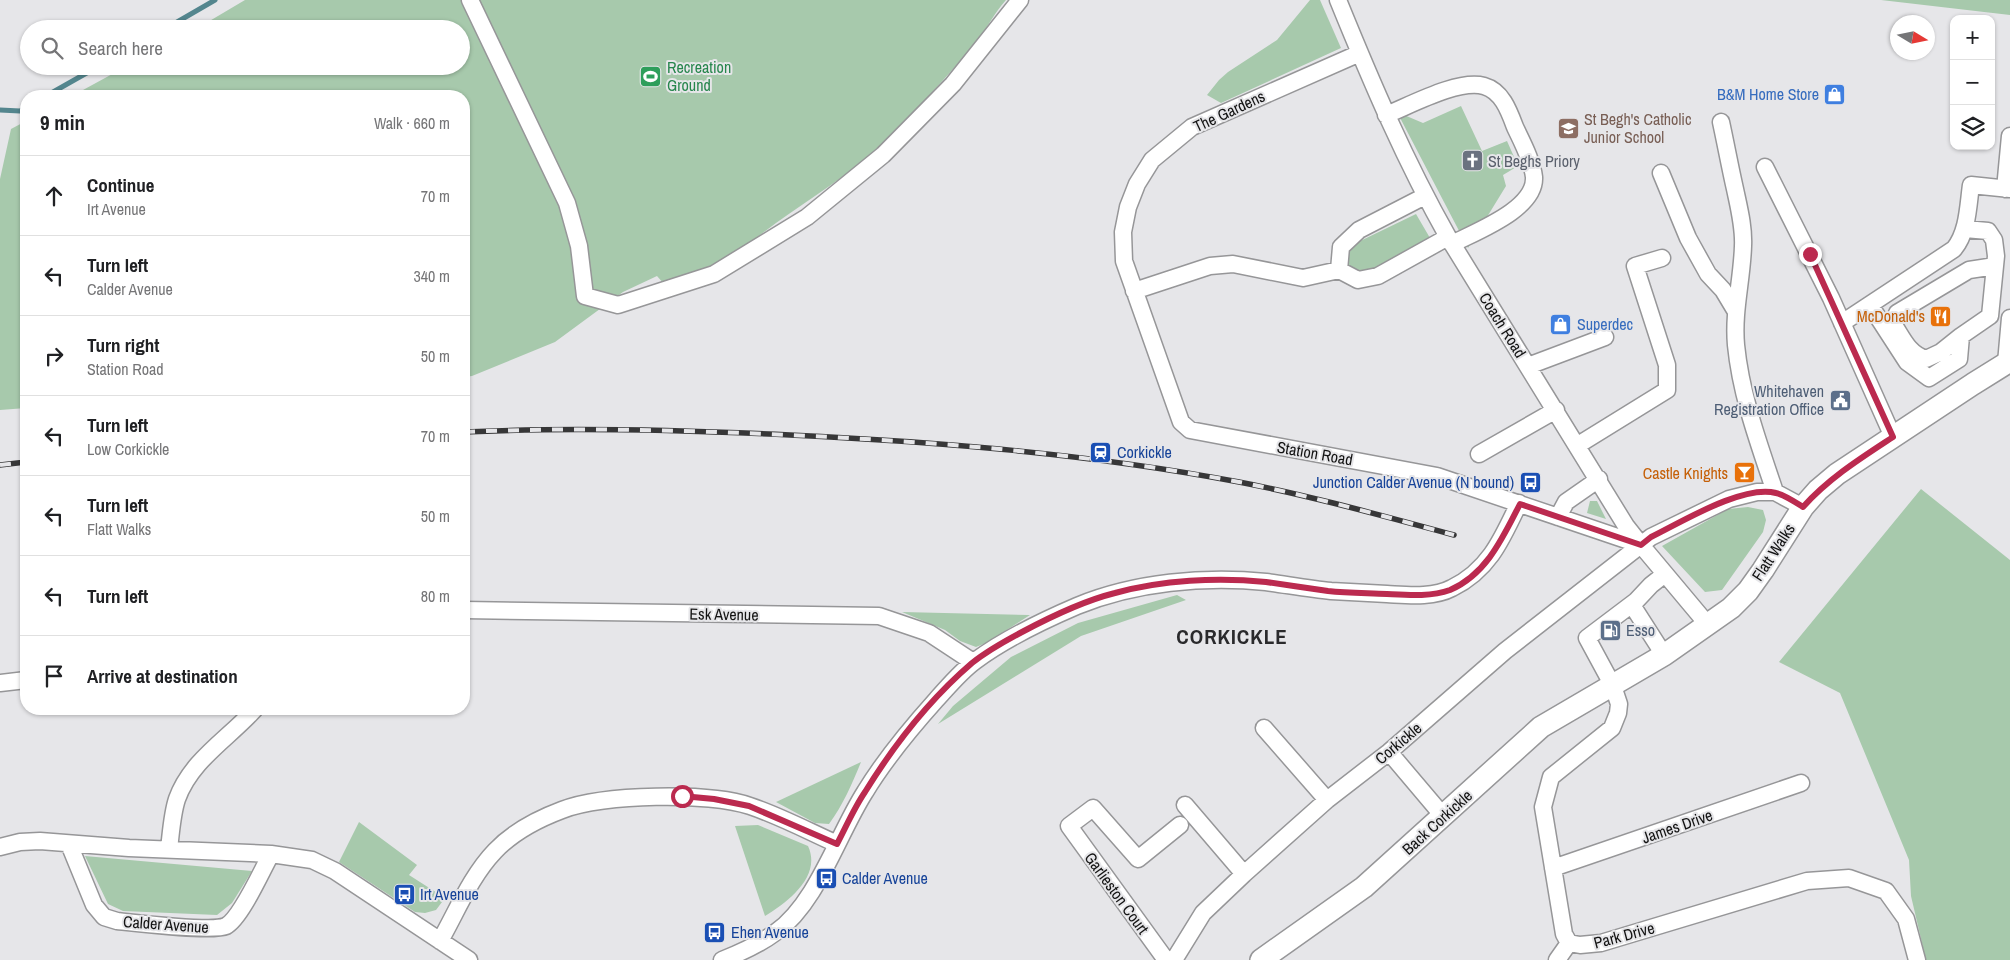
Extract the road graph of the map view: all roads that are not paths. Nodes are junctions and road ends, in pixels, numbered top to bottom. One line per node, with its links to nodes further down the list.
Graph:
1 (470, 0): 2 (street)
2 (1020, 0)
3 (1338, 0): 4 (street, Coach Road)
4 (1360, 54): 5 (street, Coach Road); 17 (street, The Gardens)
5 (1386, 115): 11 (street, Coach Road); 13 (street)
6 (1721, 122): 19 (street)
7 (2010, 136): 10 (street)
8 (1765, 167): 21 (street)
9 (1661, 172): 19 (street)
10 (2007, 189): 12 (street)
11 (1425, 196): 13 (street, Coach Road); 16 (street)
12 (1965, 229): 15 (street); 18 (street)
13 (1450, 240): 16 (street); 25 (street, Coach Road)
14 (1662, 258): 28 (street)
15 (1995, 266): 22 (street); 22 (street)
16 (1339, 270): 17 (street)
17 (1134, 291): 32 (street, Station Road)
18 (1870, 305): 21 (street); 22 (street)
19 (1735, 310): 31 (street)
20 (2010, 318): 24 (street)
21 (1842, 323): 27 (street)
22 (1961, 336)
23 (1605, 337): 25 (street)
24 (2008, 362): 27 (main road, Flatt Walks)
25 (1528, 366): 26 (street, Coach Road)
26 (1556, 410): 28 (street, Coach Road); 29 (street)
27 (1893, 437): 33 (main road, Flatt Walks)
28 (1578, 445): 30 (street, Coach Road)
29 (1479, 454)
30 (1599, 479): 34 (street); 35 (street, Coach Road)
31 (1775, 492): 33 (street); 35 (street, Corkickle)
32 (1520, 504): 34 (street, Station Road); 41 (street)
33 (1803, 507): 39 (main road, Flatt Walks)
34 (1558, 517): 35 (street, Station Road)
35 (1641, 545): 36 (street, Coach Road); 47 (street, Corkickle)
36 (1664, 574): 37 (street); 39 (street, Coach Road)
37 (1632, 605): 40 (street); 44 (street, Park Drive)
38 (470, 610): 41 (street, Esk Avenue)
39 (1708, 625): 40 (main road)
40 (1664, 655): 44 (main road)
41 (974, 662): 54 (street)
42 (20, 681): 43 (street)
43 (0, 683)
44 (1613, 686): 51 (main road, Back Corkickle); 58 (street, Park Drive)
45 (249, 715): 56 (street)
46 (1264, 728): 49 (street)
47 (1389, 752): 49 (street, Corkickle); 51 (street)
48 (1801, 783): 58 (street, James Drive)
49 (1327, 800): 59 (street, Corkickle)
50 (1185, 805): 59 (street)
51 (1444, 817): 66 (main road, Back Corkickle)
52 (1180, 825): 64 (street, Garlieston Court)
53 (69, 844): 55 (street); 56 (street); 57 (street, Calder Avenue)
54 (837, 844): 60 (street); 63 (street)
55 (0, 847)
56 (169, 849): 57 (street)
57 (271, 854): 60 (street)
58 (1553, 868): 61 (street, Park Drive)
59 (1244, 874): 65 (street, Corkickle)
60 (440, 941): 62 (street)
61 (1569, 943): 67 (street); 68 (street, Park Drive)
62 (469, 960)
63 (724, 960)
64 (1166, 960)
65 (1174, 960)
66 (1261, 960)
67 (1556, 960)
68 (1917, 960)

